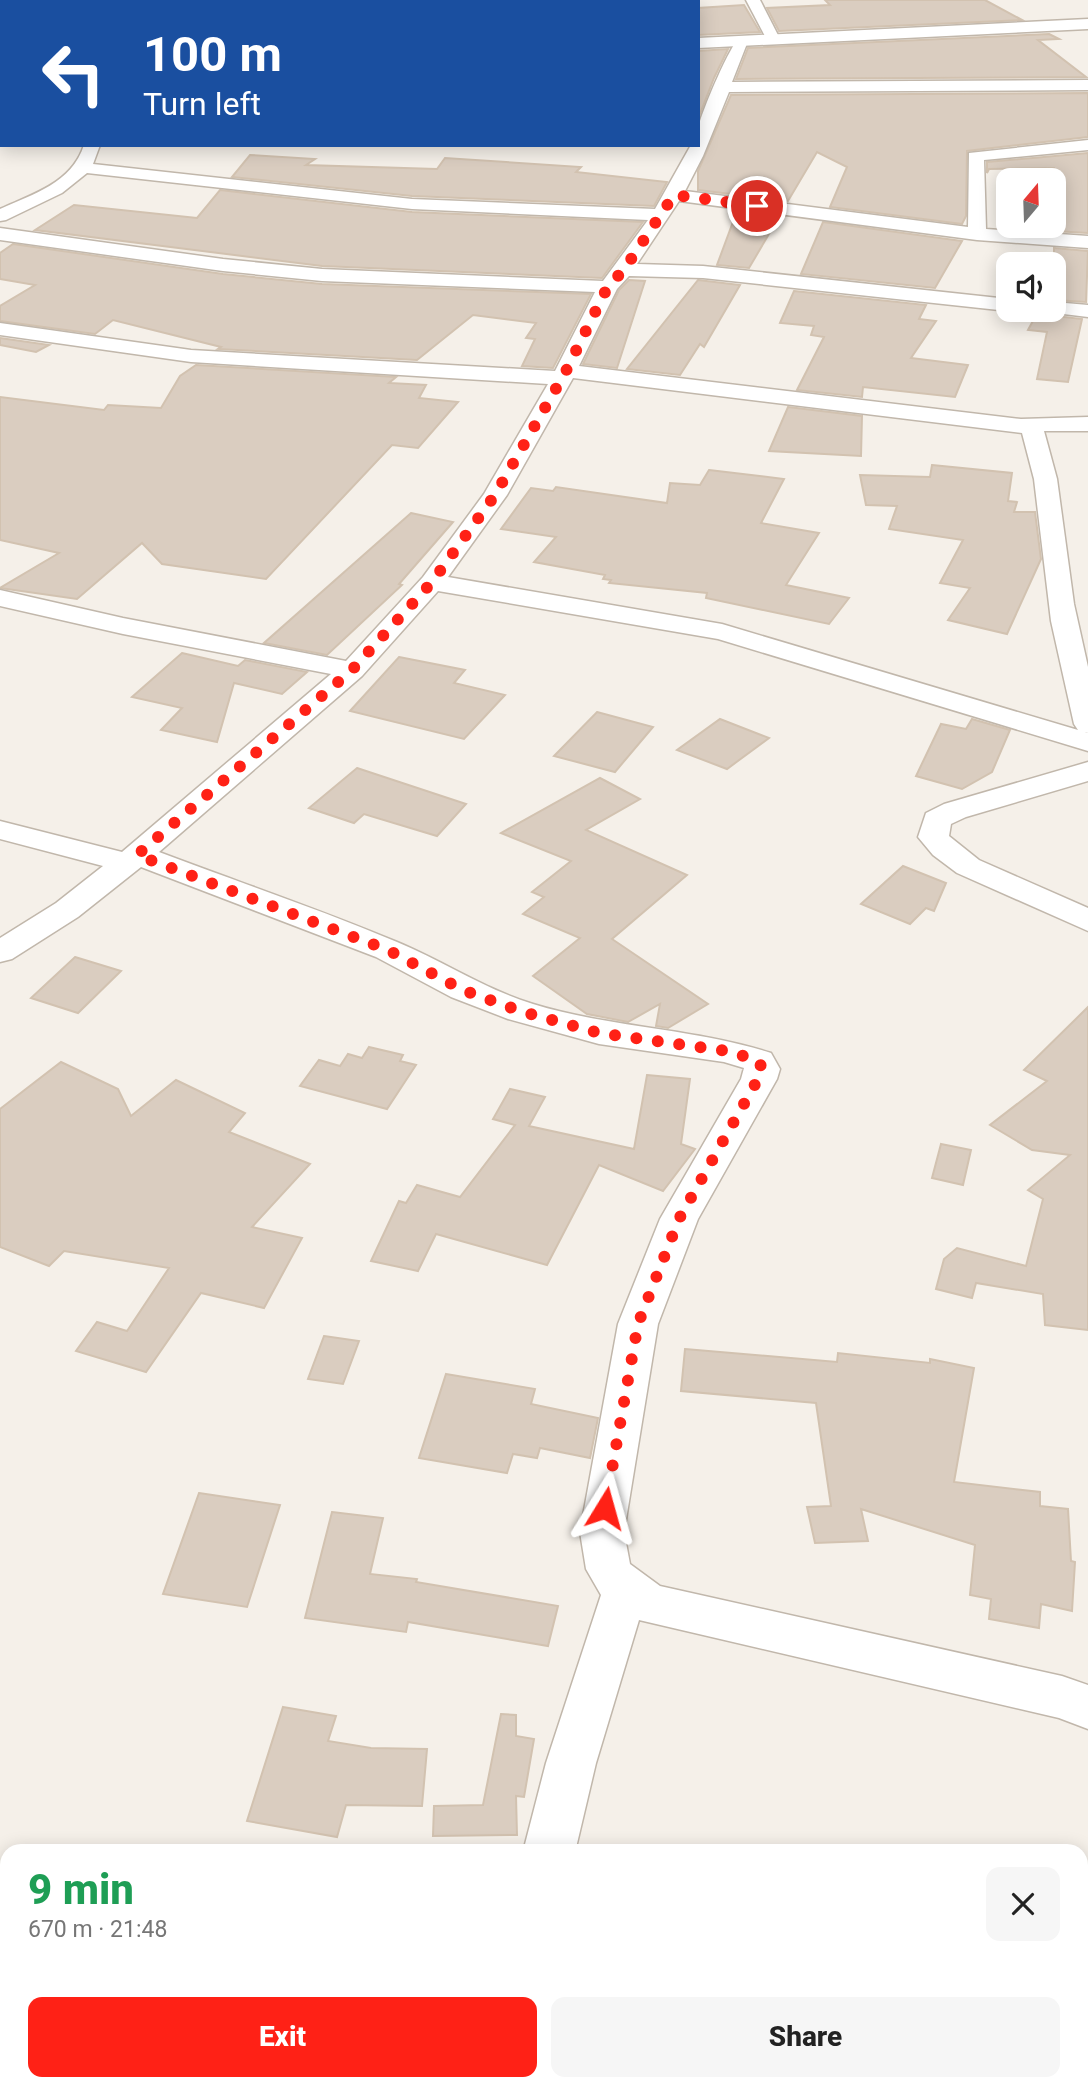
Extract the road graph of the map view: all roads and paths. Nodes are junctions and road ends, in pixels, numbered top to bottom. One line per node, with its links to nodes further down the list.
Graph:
1 (752, 0): 3 (street)
2 (1088, 24): 3 (street)
3 (773, 39): 4 (street)
4 (741, 41): 5 (street); 7 (street)
5 (700, 43)
6 (1088, 85): 7 (street)
7 (721, 87): 8 (street)
8 (700, 125)
9 (1088, 145): 16 (street)
10 (91, 147): 12 (street)
11 (688, 147): 13 (street)
12 (85, 168): 13 (street); 14 (street)
13 (667, 205): 16 (street); 18 (street)
14 (0, 216)
15 (0, 234): 18 (street)
16 (977, 234): 17 (street)
17 (1088, 242)
18 (621, 271): 19 (street); 23 (street)
19 (996, 304)
20 (1066, 309): 21 (street)
21 (1088, 311)
22 (0, 329): 23 (street)
23 (564, 374): 25 (street); 26 (street)
24 (1088, 424): 25 (street)
25 (1023, 425): 29 (street)
26 (432, 582): 28 (street); 30 (street)
27 (0, 598): 28 (street)
28 (352, 670): 33 (street)
29 (1088, 724)
30 (1088, 742)
31 (1088, 771): 34 (street)
32 (0, 830): 33 (street)
33 (133, 859): 35 (street); 36 (street)
34 (1088, 921)
35 (0, 953)
36 (625, 1591): 37 (street); 38 (street)
37 (1088, 1707)
38 (551, 1844)

